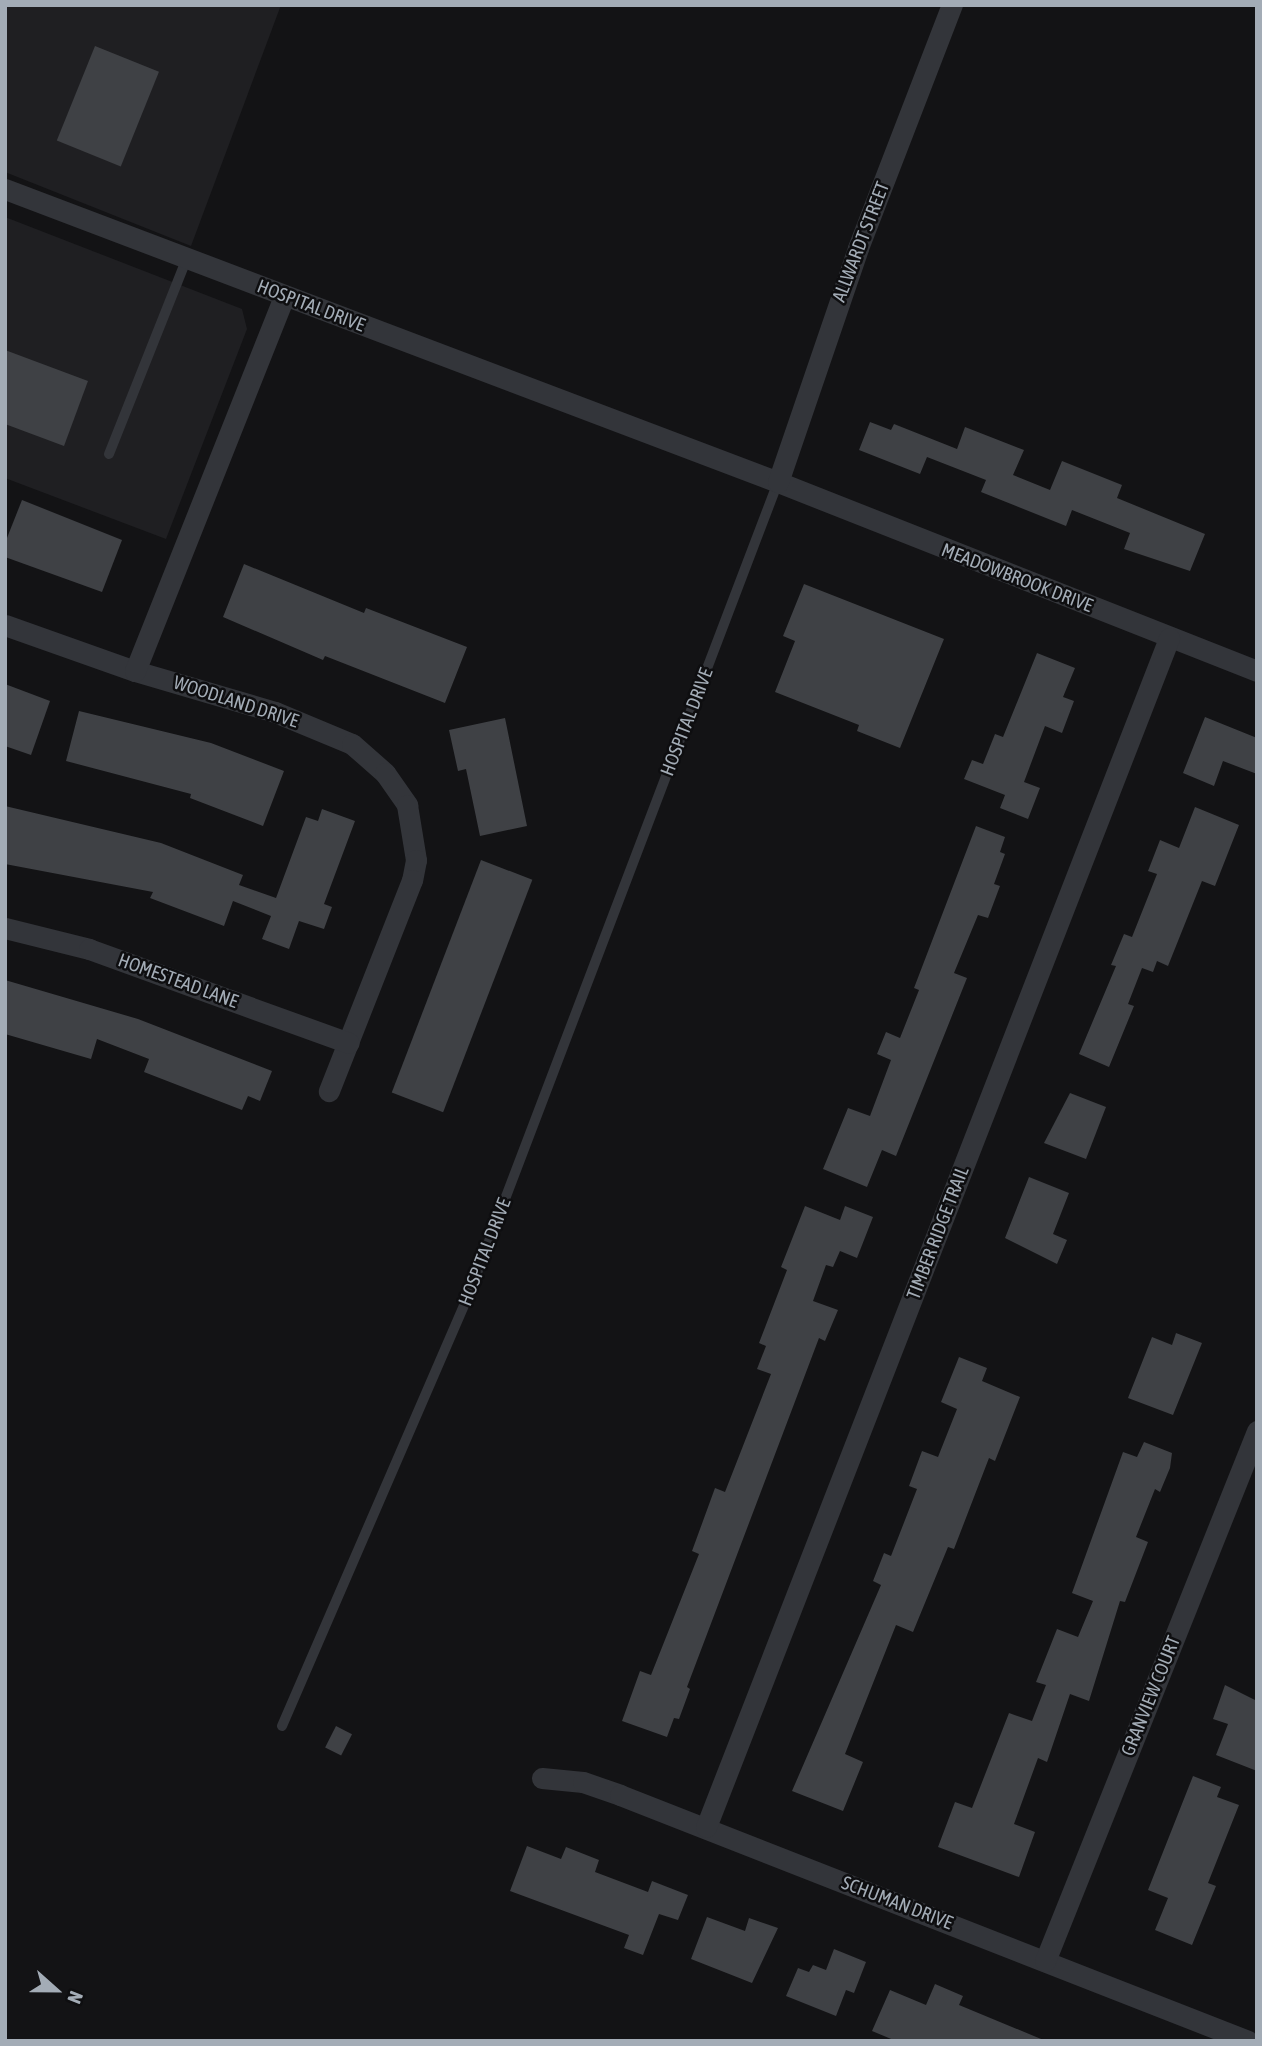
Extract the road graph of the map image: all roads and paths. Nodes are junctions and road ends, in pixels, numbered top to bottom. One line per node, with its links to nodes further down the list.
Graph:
1 (952, 5): 6 (street, ALLWARDT STREET)
2 (5, 189): 3 (street, HOSPITAL DRIVE)
3 (187, 258): 4 (street, HOSPITAL DRIVE); 5 (lane)
4 (284, 296): 6 (street, HOSPITAL DRIVE); 9 (street)
5 (110, 454)
6 (778, 482): 8 (street, MEADOWBROOK DRIVE); 15 (lane, HOSPITAL DRIVE)
7 (5, 625): 9 (street)
8 (1169, 638): 10 (street, MEADOWBROOK DRIVE); 17 (street, TIMBER RIDGE TRAIL)
9 (135, 671): 12 (street, WOODLAND DRIVE)
10 (1257, 671)
11 (5, 928): 12 (street, HOMESTEAD LANE)
12 (348, 1042): 13 (street, WOODLAND DRIVE)
13 (329, 1091)
14 (1257, 1431): 18 (street, GRANVIEW COURT)
15 (282, 1726)
16 (542, 1778): 17 (street, SCHUMAN DRIVE)
17 (706, 1827): 18 (street, SCHUMAN DRIVE)
18 (1045, 1961): 19 (street, SCHUMAN DRIVE)
19 (1248, 2041)

